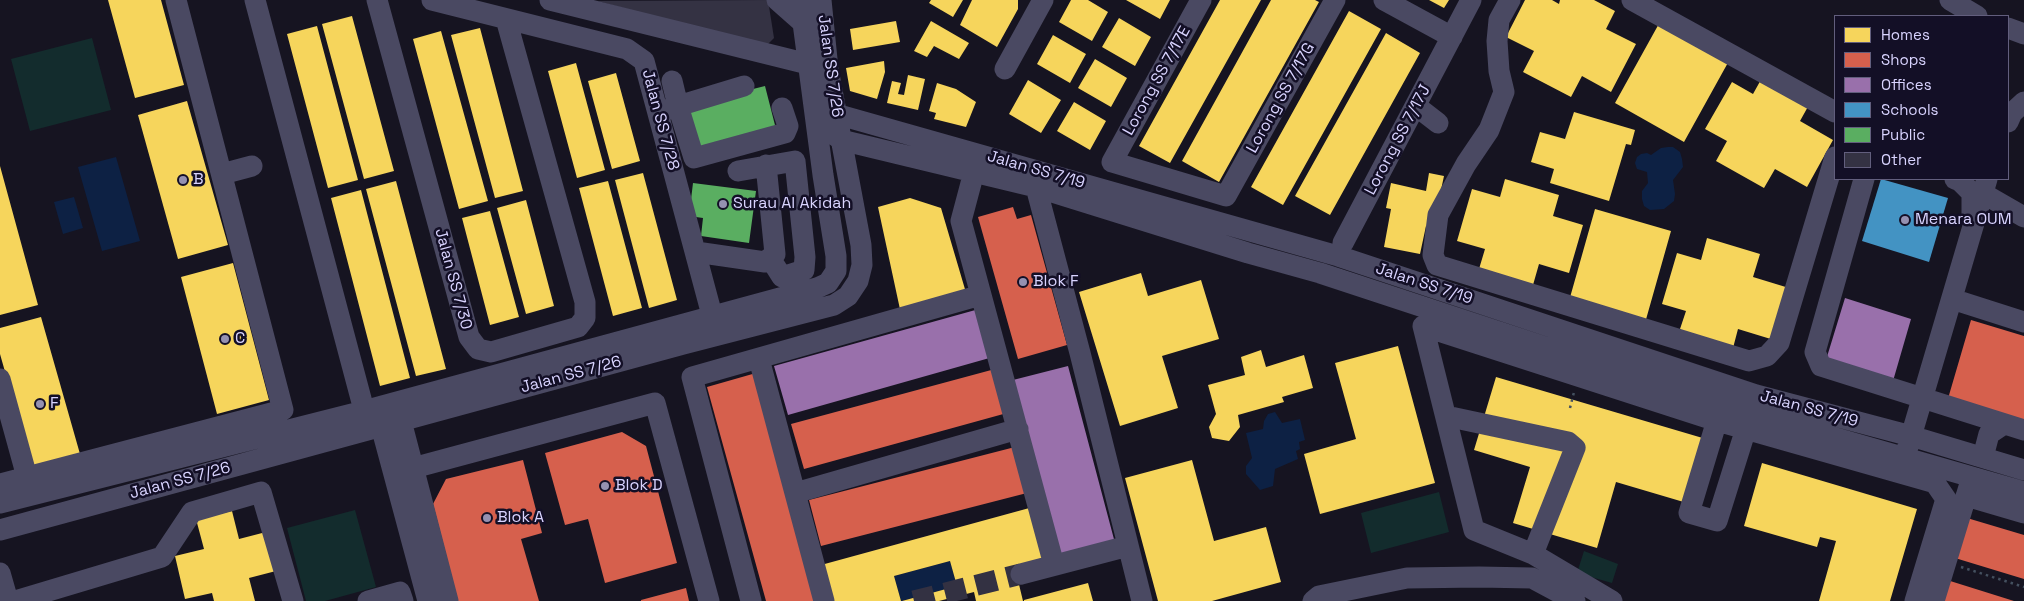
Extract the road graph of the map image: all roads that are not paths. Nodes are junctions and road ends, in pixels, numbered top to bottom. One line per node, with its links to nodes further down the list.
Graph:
1 (176, 0): 40 (street)
2 (255, 0): 65 (street)
3 (377, 0): 18 (street, Jalan SS 7/30)
4 (432, 0): 18 (street, Jalan SS 7/28)
5 (550, 0): 23 (street)
6 (777, 0): 19 (street)
7 (800, 0): 19 (street, Jalan SS 7/26)
8 (821, 0): 34 (street, Jalan SS 7/26)
9 (1043, 0): 24 (street)
10 (1201, 0): 45 (street, Lorong SS 7/17E)
11 (1335, 0): 45 (street, Lorong SS 7/17G)
12 (1384, 0): 22 (street)
13 (1471, 0): 22 (street, Lorong SS 7/17J)
14 (1510, 0): 35 (street)
15 (1632, 0): 31 (street)
16 (1950, 0): 17 (street)
17 (1975, 15)
18 (506, 19): 30 (street, Jalan SS 7/28)
19 (803, 23): 23 (street, Jalan SS 7/26)
20 (2009, 28): 21 (street)
21 (2024, 34)
22 (1452, 37): 28 (street, Lorong SS 7/17J)
23 (808, 64): 34 (street, Jalan SS 7/26)
24 (1005, 69)
25 (672, 81): 30 (street)
26 (744, 86): 30 (street)
27 (2024, 102): 32 (street)
28 (1416, 106): 33 (street); 49 (street, Lorong SS 7/17J)
29 (782, 108): 30 (street)
30 (668, 109): 50 (street, Jalan SS 7/28)
31 (1834, 111)
32 (2009, 120)
33 (1438, 123)
34 (828, 128): 39 (street, Jalan SS 7/19); 41 (street, Jalan SS 7/19); 56 (street, Jalan SS 7/26)
35 (1834, 160)
36 (766, 165): 38 (street); 52 (street); 52 (street)
37 (252, 166): 40 (street)
38 (738, 171)
39 (974, 172): 41 (street, Jalan SS 7/19); 53 (street)
40 (222, 174): 73 (street)
41 (1037, 179): 48 (street, Jalan SS 7/19); 51 (street, Jalan SS 7/19); 81 (street)
42 (1864, 180): 61 (street)
43 (1961, 180): 47 (street)
44 (1985, 186): 46 (street); 47 (street)
45 (1226, 196)
46 (2024, 217)
47 (1972, 230): 54 (street)
48 (1253, 231): 51 (street); 62 (street, Jalan SS 7/19)
49 (1343, 243)
50 (696, 252): 52 (street); 56 (street, Jalan SS 7/28)
51 (1248, 253): 63 (street, Jalan SS 7/19)
52 (770, 258)
53 (981, 295): 58 (street); 67 (street)
54 (1952, 299): 55 (street); 61 (street)
55 (2024, 322)
56 (715, 326): 57 (street, Jalan SS 7/26)
57 (681, 335): 59 (street); 65 (street, Jalan SS 7/26); 65 (street, Jalan SS 7/26)
58 (759, 359): 59 (street); 77 (street)
59 (692, 377): 94 (street)
60 (0, 379): 73 (street)
61 (1921, 398): 66 (street); 68 (street)
62 (1751, 412): 63 (street, Jalan SS 7/19); 63 (street); 68 (street, Jalan SS 7/19); 70 (street, Jalan SS 7/19); 102 (street)
63 (1719, 413): 64 (street)
64 (1446, 416): 82 (street); 82 (street)
65 (379, 422): 71 (street); 78 (street, Jalan SS 7/26); 80 (street, Jalan SS 7/26); 91 (street)
66 (2014, 427): 69 (street)
67 (1018, 429): 77 (street); 83 (street)
68 (1912, 436): 69 (street, Jalan SS 7/19); 70 (street)
69 (1982, 457): 72 (street, Jalan SS 7/19)
70 (1905, 458): 75 (street, Jalan SS 7/19)
71 (414, 468): 92 (street); 93 (street)
72 (2024, 470)
73 (27, 477): 74 (street)
74 (0, 484)
75 (1969, 486): 76 (street, Jalan SS 7/19); 79 (street); 103 (street)
76 (2024, 492)
77 (795, 493): 95 (street)
78 (0, 503)
79 (2024, 513)
80 (0, 530)
81 (1128, 546): 83 (street); 96 (street)
82 (1533, 554): 101 (street)
83 (1054, 565): 85 (street)
84 (0, 573): 86 (street)
85 (1020, 574)
86 (8, 601)
87 (15, 601): 88 (street)
88 (293, 601)
89 (368, 601): 90 (street)
90 (403, 601)
91 (428, 601)
92 (448, 601)
93 (709, 601)
94 (751, 601)
95 (824, 601)
96 (1142, 601)
97 (1313, 601): 100 (street)
98 (1350, 601): 99 (street)
99 (1539, 601)
100 (1575, 601)
101 (1612, 601)
102 (1916, 601)
103 (1934, 601)

